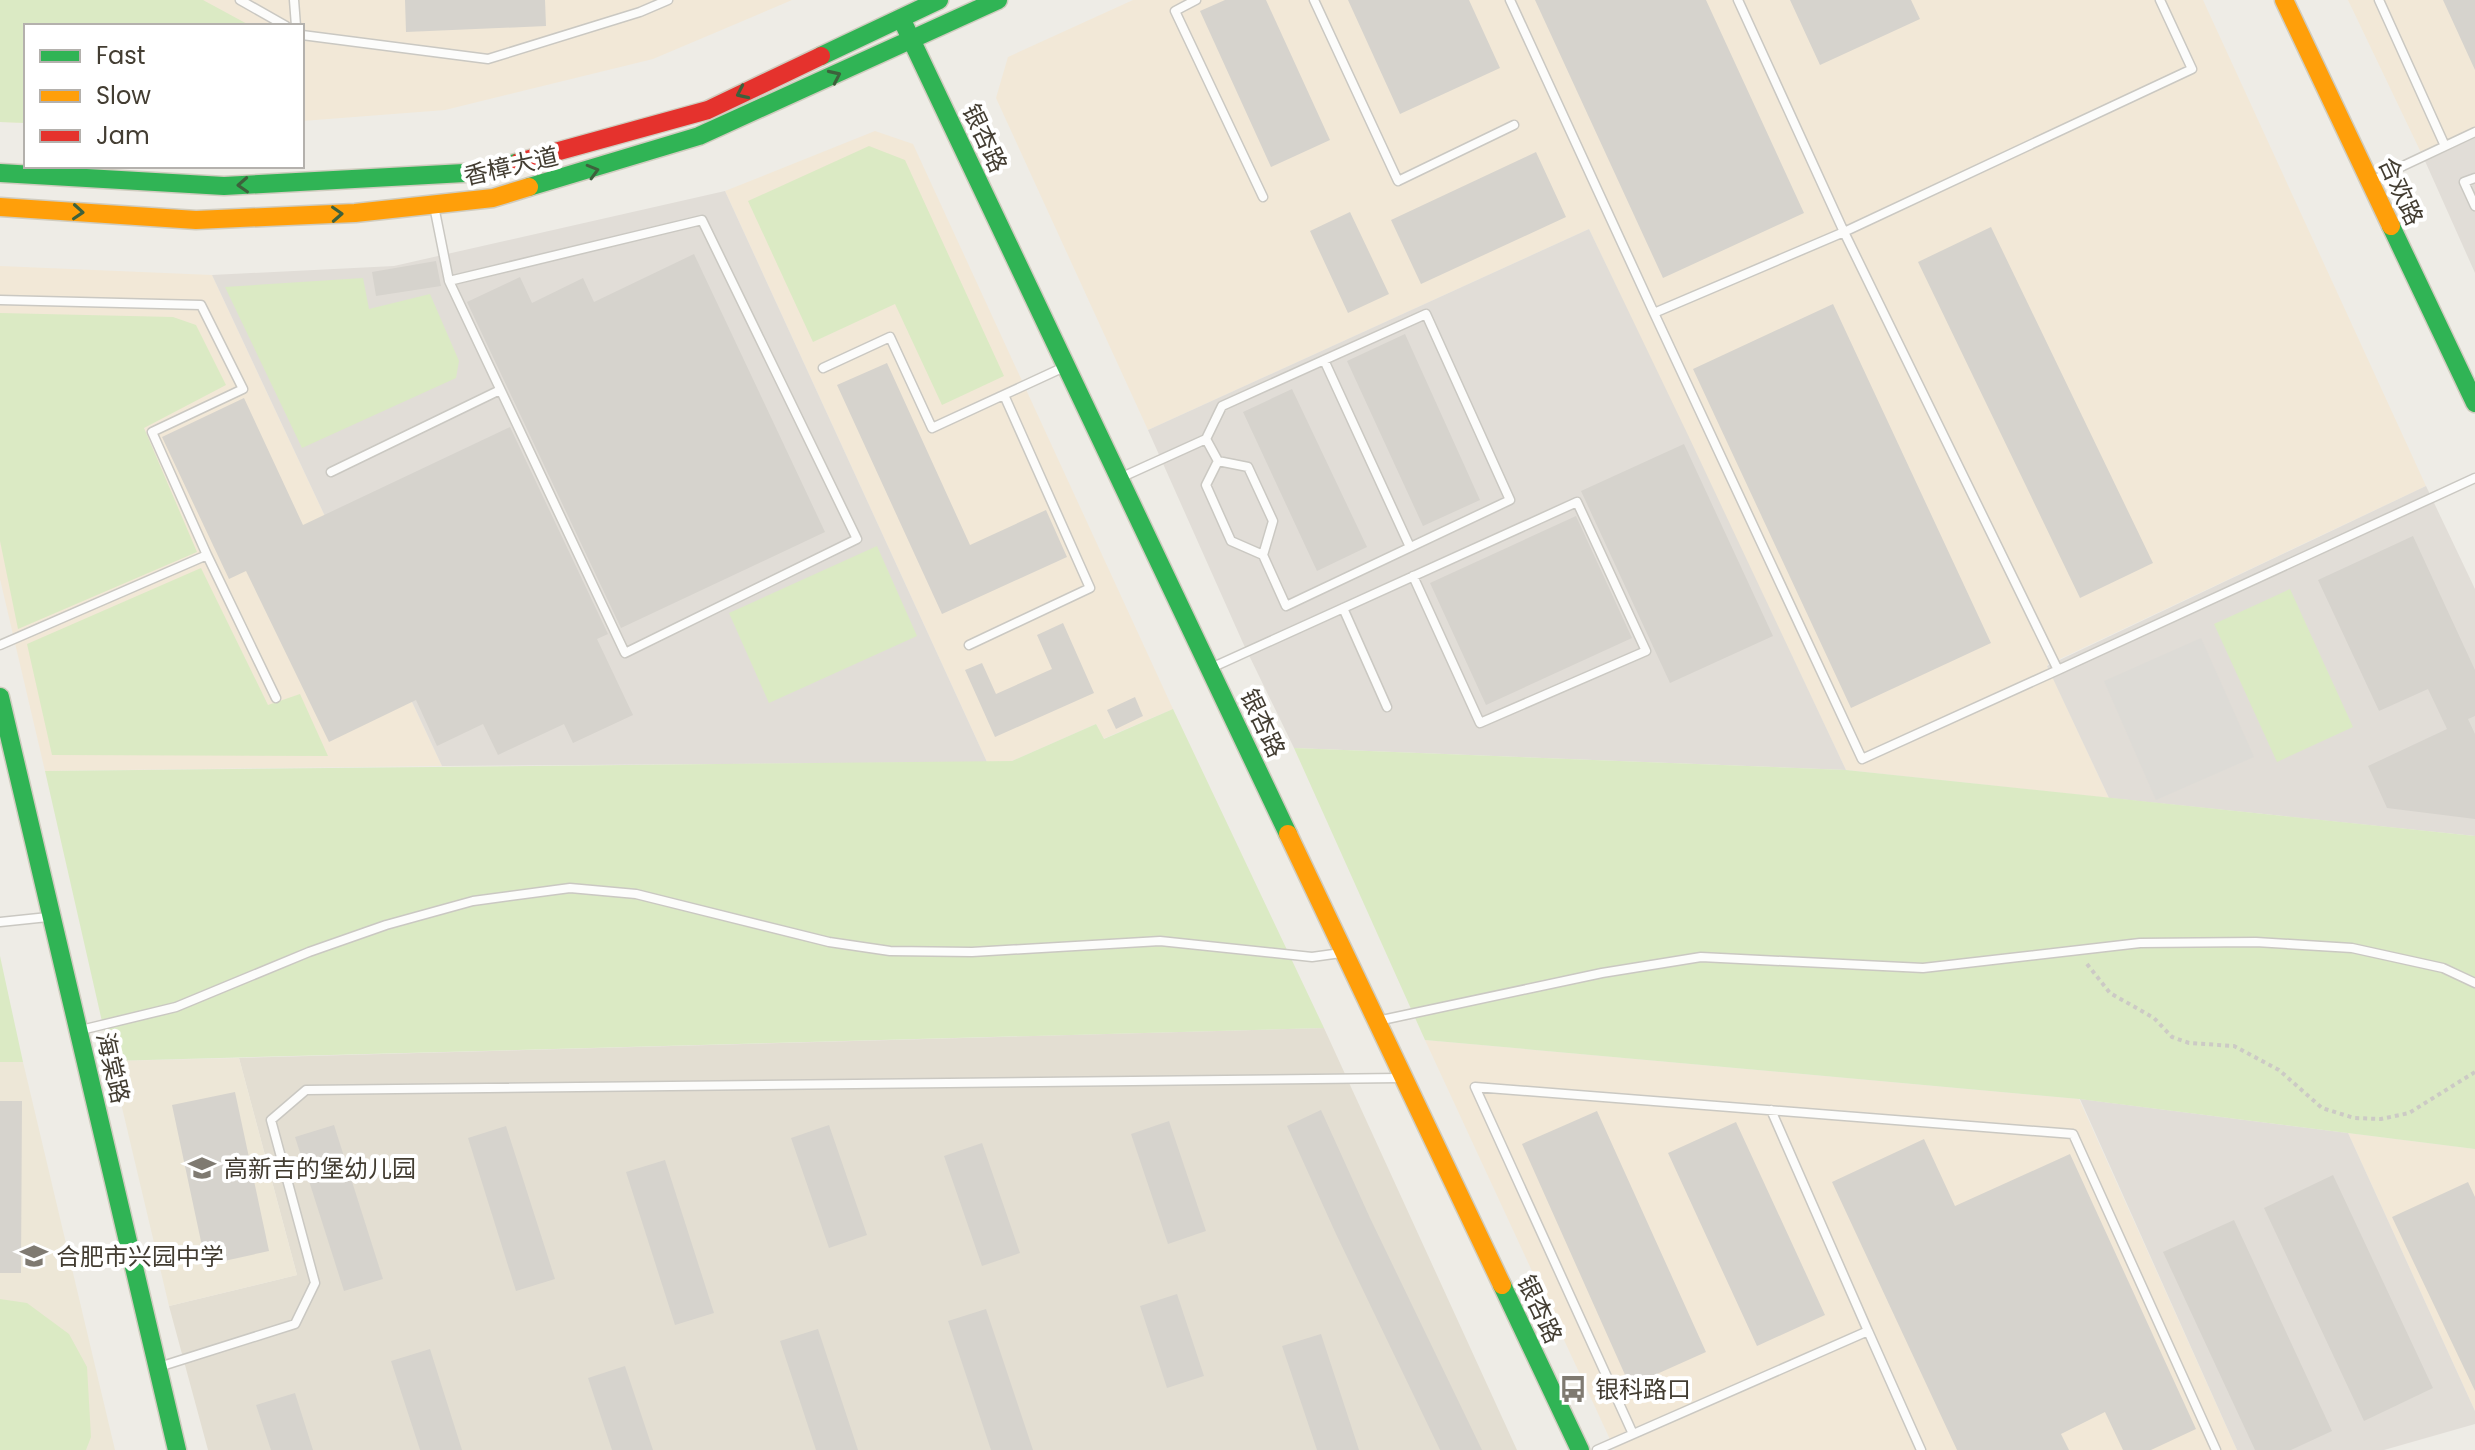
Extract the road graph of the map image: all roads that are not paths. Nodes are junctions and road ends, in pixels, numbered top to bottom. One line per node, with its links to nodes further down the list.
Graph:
1 (240, 0): 14 (lane)
2 (294, 0): 15 (lane)
3 (939, 0): 13 (street, 香樟大道)
4 (998, 0): 17 (street, 香樟大道)
5 (1196, 0): 24 (lane)
6 (1314, 0): 18 (lane)
7 (1510, 0): 31 (lane)
8 (1738, 0): 28 (lane)
9 (2160, 0): 28 (lane)
10 (2284, 0): 23 (street, 合欢路)
11 (2379, 0): 20 (lane)
12 (662, 1): 16 (lane)
13 (899, 14): 17 (street, 银杏路); 21 (street, 香樟大道, one-way to 21)
14 (282, 24)
15 (296, 24)
16 (304, 35)
17 (912, 40): 25 (street, 香樟大道, one-way to 17); 33 (street, 银杏路)
18 (1514, 125)
19 (2475, 132): 20 (lane)
20 (2445, 146): 23 (lane)
21 (0, 173)
22 (2475, 178): 26 (lane)
23 (2370, 182): 37 (street, 合欢路)
24 (1263, 197)
25 (434, 205): 27 (street, 香樟大道, one-way to 25); 29 (lane)
26 (2475, 206)
27 (0, 207)
28 (1844, 232): 31 (lane); 51 (lane)
29 (449, 281): 35 (lane); 35 (lane)
30 (0, 300): 44 (lane)
31 (1654, 313): 51 (lane)
32 (1324, 360): 38 (lane); 43 (lane); 43 (lane)
33 (1067, 366): 36 (lane); 41 (street, 银杏路)
34 (823, 368): 36 (lane)
35 (500, 390): 40 (lane)
36 (1004, 395): 49 (lane)
37 (2475, 403)
38 (1206, 439): 39 (lane); 41 (lane)
39 (1218, 461): 45 (lane); 45 (lane)
40 (331, 472)
41 (1120, 478): 50 (street, 银杏路)
42 (2475, 478): 51 (lane)
43 (1410, 547): 45 (lane)
44 (207, 555): 48 (lane); 53 (lane)
45 (1263, 555)
46 (1413, 576): 46 (lane); 47 (lane)
47 (1343, 608): 50 (lane); 54 (lane)
48 (0, 645)
49 (969, 645)
50 (1210, 668): 57 (street, 银杏路)
51 (2058, 670)
52 (0, 697): 55 (street, 海棠路)
53 (276, 698)
54 (1387, 707)
55 (53, 917): 56 (lane); 60 (street, 海棠路)
56 (0, 922)
57 (1346, 953): 59 (street, 银杏路); 60 (lane)
58 (2475, 983): 59 (lane)
59 (1378, 1021): 61 (street, 银杏路)
60 (80, 1030): 64 (street, 海棠路)
61 (1405, 1078): 64 (lane); 67 (street, 银杏路)
62 (1771, 1110): 63 (lane); 65 (lane); 70 (lane)
63 (1868, 1331): 65 (lane); 69 (lane)
64 (158, 1367): 66 (street, 海棠路)
65 (1633, 1434): 68 (lane)
66 (177, 1450)
67 (1580, 1450)
68 (1597, 1450)
69 (1921, 1450)
70 (2216, 1450)

